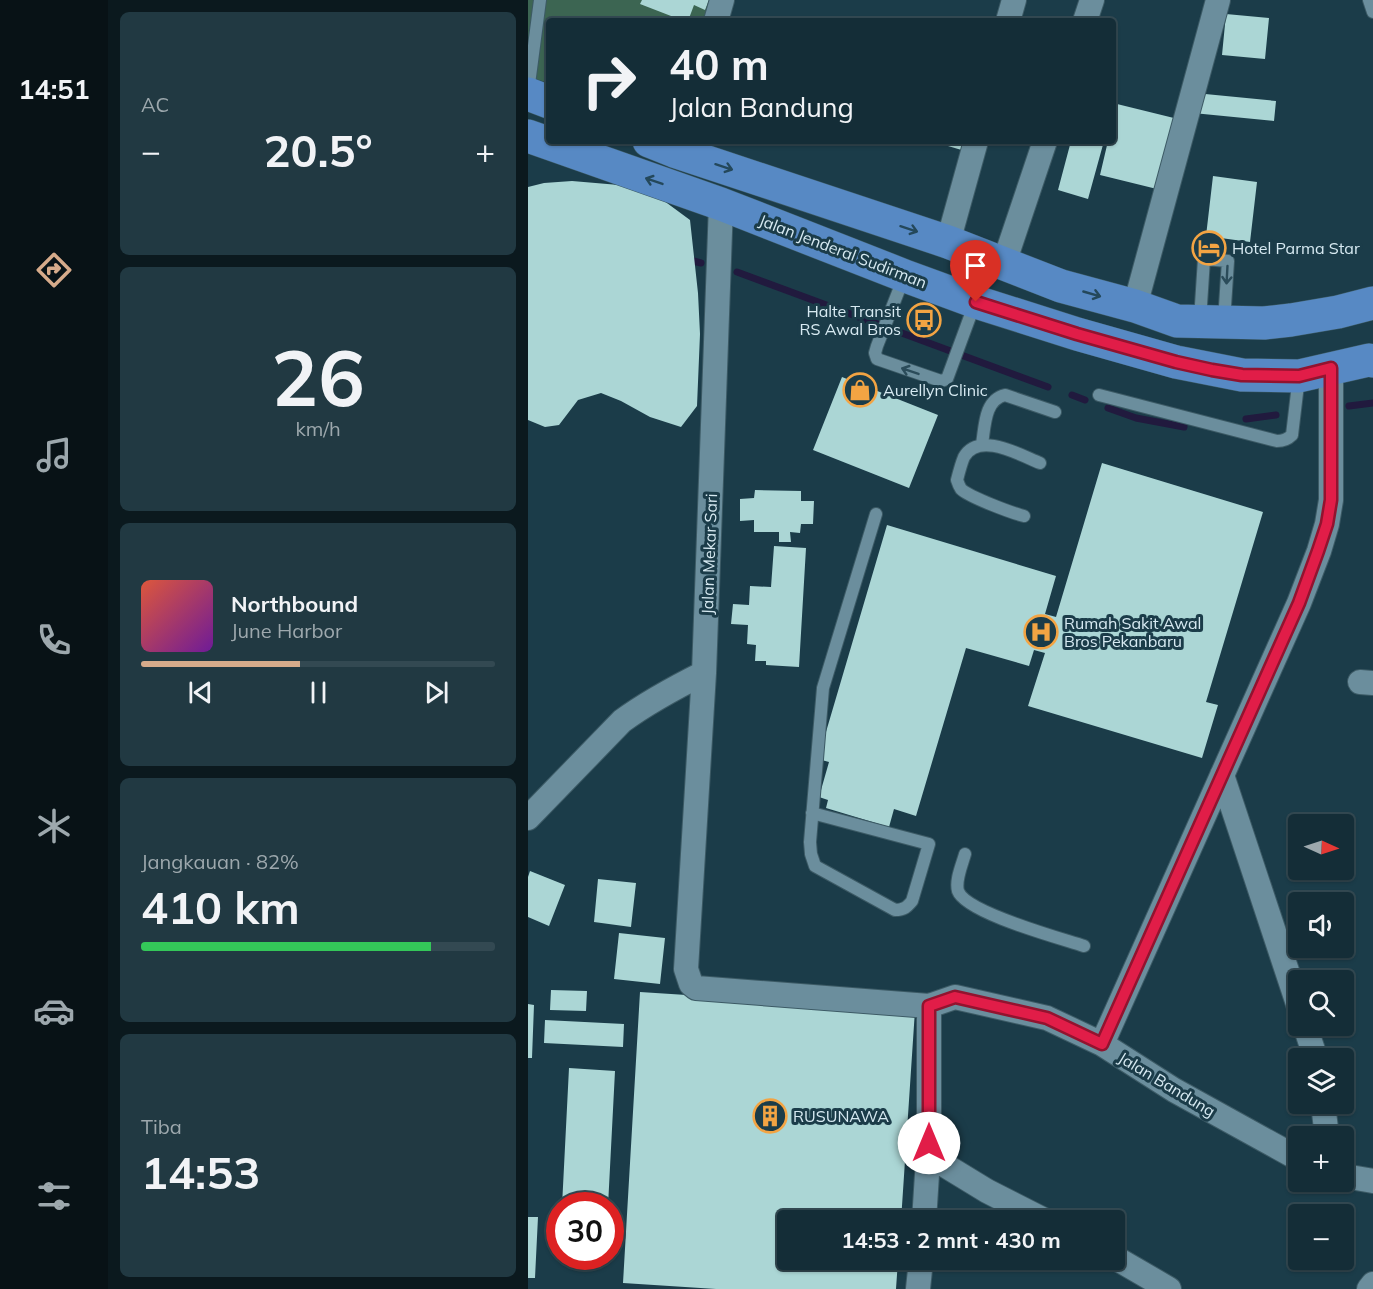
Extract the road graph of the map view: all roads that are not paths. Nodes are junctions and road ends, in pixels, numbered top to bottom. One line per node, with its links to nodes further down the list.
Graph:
1 (540, 0): 11 (lane)
2 (722, 0): 8 (street)
3 (1014, 0): 9 (street)
4 (1092, 0): 10 (street)
5 (1218, 0): 25 (street)
6 (1370, 0): 7 (lane)
7 (1373, 12)
8 (717, 18)
9 (1009, 18)
10 (1086, 18)
11 (528, 93): 12 (main road)
12 (546, 101)
13 (528, 136): 14 (main road, Jalan Jenderal Sudirman, one-way to 13)
14 (546, 142)
15 (551, 144): 19 (main road, Jalan Jenderal Sudirman, one-way to 15)
16 (667, 144): 20 (main road, one-way to 20)
17 (974, 144): 20 (street)
18 (1044, 144): 21 (street)
19 (721, 204): 22 (main road, Jalan Jenderal Sudirman); 37 (street, Jalan Mekar Sari)
20 (948, 242): 21 (main road)
21 (1004, 263): 25 (main road, one-way to 25)
22 (905, 276): 23 (main road, Jalan Jenderal Sudirman); 23 (lane, one-way to 22)
23 (976, 302): 30 (main road, Jalan Jenderal Sudirman)
24 (1373, 303): 26 (main road)
25 (1135, 306): 26 (main road, one-way to 26)
26 (1292, 320): 27 (main road)
27 (1373, 324)
28 (1372, 360): 29 (main road, Jalan Jenderal Sudirman)
29 (1331, 368): 30 (main road, Jalan Jenderal Sudirman); 38 (street)
30 (1299, 376): 31 (lane)
31 (1099, 395)
32 (1055, 412): 33 (lane)
33 (982, 444): 34 (lane); 36 (lane)
34 (1040, 463)
35 (876, 514): 39 (lane)
36 (1024, 516)
37 (704, 673): 40 (street); 44 (street, Jalan Mekar Sari)
38 (1222, 775): 43 (street); 45 (street)
39 (812, 813): 39 (lane)
40 (528, 816)
41 (965, 854): 42 (lane)
42 (1084, 946)
43 (1288, 973)
44 (929, 1006): 45 (street, Jalan Bandung); 47 (street)
45 (1102, 1044): 46 (street, Jalan Bandung)
46 (1288, 1153)
47 (928, 1155): 50 (street); 51 (street)
48 (1354, 1178): 49 (street)
49 (1373, 1181)
50 (925, 1210)
51 (1024, 1210)
52 (1125, 1263): 56 (street)
53 (920, 1270): 55 (street)
54 (1373, 1284): 57 (street)
55 (918, 1289)
56 (1169, 1289)
57 (1369, 1289)

